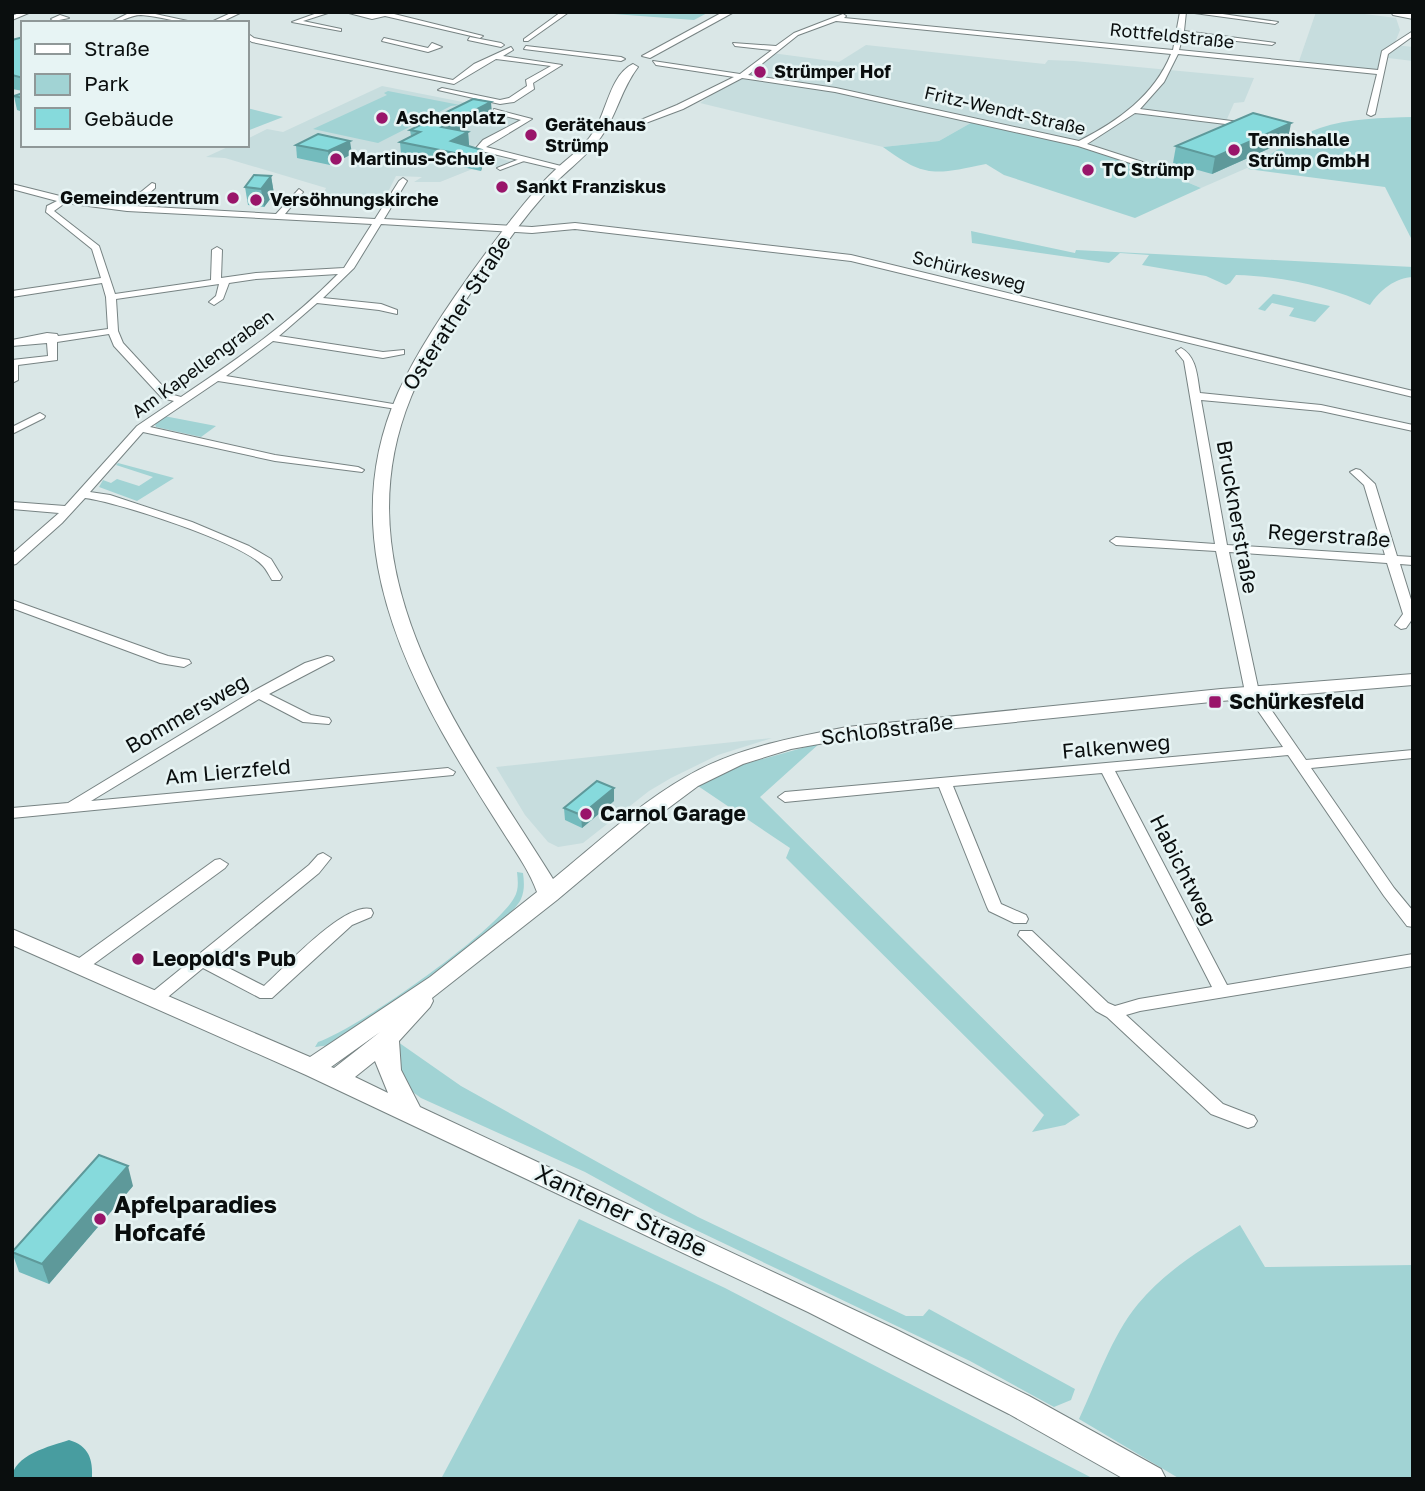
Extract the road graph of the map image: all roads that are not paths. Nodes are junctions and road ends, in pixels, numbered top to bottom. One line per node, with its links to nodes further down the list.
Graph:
1 (28, 12): 16 (street)
2 (76, 12): 15 (street)
3 (239, 12): 20 (street)
4 (328, 12): 23 (street)
5 (348, 12): 13 (street)
6 (566, 12): 31 (street)
7 (730, 12): 36 (main road)
8 (854, 12): 17 (street)
9 (1183, 12): 24 (street)
10 (1190, 12): 21 (street)
11 (1397, 12): 14 (highway)
12 (136, 13): 18 (street); 19 (street)
13 (374, 14): 22 (street)
14 (1413, 15)
15 (64, 17)
16 (12, 18)
17 (836, 19): 33 (street); 34 (street, Rottfeldstraße)
18 (117, 21)
19 (182, 21)
20 (217, 21)
21 (1275, 22)
22 (428, 25): 27 (street); 29 (street)
23 (339, 30)
24 (1180, 33): 30 (street); 34 (street)
25 (1413, 33): 39 (street)
26 (248, 36): 41 (street)
27 (458, 36): 28 (street); 29 (street)
28 (384, 40)
29 (508, 43): 31 (street); 35 (street)
30 (1272, 43)
31 (528, 44): 37 (street)
32 (734, 44): 33 (street)
33 (778, 48): 40 (street)
34 (1176, 52): 39 (street, Rottfeldstraße); 42 (street)
35 (496, 57): 41 (street); 41 (street)
36 (652, 57): 37 (main road); 38 (main road); 40 (street, Fritz-Wendt-Straße)
37 (621, 59): 38 (main road)
38 (633, 67): 50 (main road, Osterather Straße)
39 (1380, 72): 44 (street)
40 (743, 75): 45 (street); 47 (street, Fritz-Wendt-Straße)
41 (454, 82)
42 (1133, 110): 46 (street); 47 (street)
43 (497, 111): 48 (street)
44 (1371, 114)
45 (640, 122)
46 (1239, 124)
47 (1080, 144): 51 (street, Fritz-Wendt-Straße)
48 (522, 160): 49 (street); 50 (street)
49 (500, 168)
50 (562, 169): 60 (main road, Osterather Straße)
51 (1164, 172)
52 (403, 181): 59 (street, Am Kapellengraben)
53 (12, 186): 56 (street, Schürkesweg)
54 (152, 186): 57 (street)
55 (299, 192): 58 (street)
56 (64, 200): 57 (street, Schürkesweg); 63 (street)
57 (127, 208): 58 (street, Schürkesweg)
58 (279, 216): 59 (street, Schürkesweg)
59 (378, 221): 60 (street, Schürkesweg); 62 (street, Am Kapellengraben)
60 (511, 229): 79 (street, Schürkesweg); 82 (main road, Osterather Straße)
61 (217, 250): 64 (street)
62 (346, 271): 64 (street); 67 (street, Am Kapellengraben)
63 (106, 279): 65 (street); 66 (street)
64 (220, 281): 66 (street); 68 (street)
65 (12, 294)
66 (111, 298): 70 (street)
67 (317, 300): 69 (street); 71 (street, Am Kapellengraben)
68 (214, 302)
69 (394, 312)
70 (113, 331): 72 (street); 81 (street)
71 (271, 338): 75 (street); 77 (street, Am Kapellengraben)
72 (49, 340): 73 (street); 76 (street)
73 (12, 343)
74 (1181, 351): 80 (street, Brucknerstraße)
75 (400, 352)
76 (13, 363): 78 (street)
77 (214, 377): 81 (street, Am Kapellengraben); 82 (street)
78 (13, 380)
79 (1413, 394)
80 (1196, 396): 85 (street); 93 (street, Brucknerstraße)
81 (181, 400): 84 (street, Am Kapellengraben)
82 (399, 408): 117 (main road, Osterather Straße)
83 (40, 416): 86 (street)
84 (141, 428): 87 (street); 89 (street, Am Kapellengraben)
85 (1413, 428)
86 (12, 431)
87 (358, 470)
88 (1356, 472): 94 (street)
89 (82, 494): 91 (street, Am Kapellengraben); 97 (street)
90 (12, 505): 91 (street)
91 (68, 510): 95 (street, Am Kapellengraben)
92 (1116, 541): 93 (street, Regerstraße)
93 (1222, 548): 94 (street, Regerstraße); 103 (street, Brucknerstraße)
94 (1391, 560): 96 (street, Regerstraße); 99 (street)
95 (12, 561)
96 (1413, 561)
97 (276, 576)
98 (12, 604): 101 (street)
99 (1401, 625)
100 (327, 660): 104 (street, Bommersweg)
101 (184, 663)
102 (1413, 679): 103 (main road, Schloßstraße)
103 (1252, 692): 106 (street); 117 (main road, Schloßstraße)
104 (261, 695): 105 (street); 113 (street, Bommersweg)
105 (324, 721)
106 (1291, 751): 108 (street); 109 (street, Falkenweg)
107 (1413, 754): 108 (street)
108 (1301, 765): 119 (street)
109 (1107, 769): 111 (street, Falkenweg); 125 (street, Habichtweg)
110 (448, 772): 113 (street, Am Lierzfeld)
111 (945, 785): 112 (street, Falkenweg); 127 (street)
112 (785, 797)
113 (70, 807): 114 (street, Am Lierzfeld)
114 (12, 813)
115 (323, 858): 121 (street)
116 (220, 864): 123 (street)
117 (549, 895): 124 (main road, Schloßstraße)
118 (365, 914): 121 (street)
119 (1413, 922)
120 (12, 936): 123 (main road, Xantener Straße)
121 (201, 960): 126 (street)
122 (1413, 960): 125 (street)
123 (81, 965): 126 (main road, Xantener Straße)
124 (438, 984): 128 (main road, Schloßstraße); 129 (main road, Schloßstraße)
125 (1222, 991): 127 (street)
126 (157, 997): 129 (main road, Xantener Straße)
127 (1113, 1013): 132 (street)
128 (387, 1039): 130 (main road, Schloßstraße); 131 (main road)
129 (314, 1067): 130 (main road, Xantener Straße)
130 (338, 1078): 131 (main road, Xantener Straße)
131 (410, 1111): 133 (main road, Xantener Straße)
132 (1248, 1122)
133 (1151, 1479)

